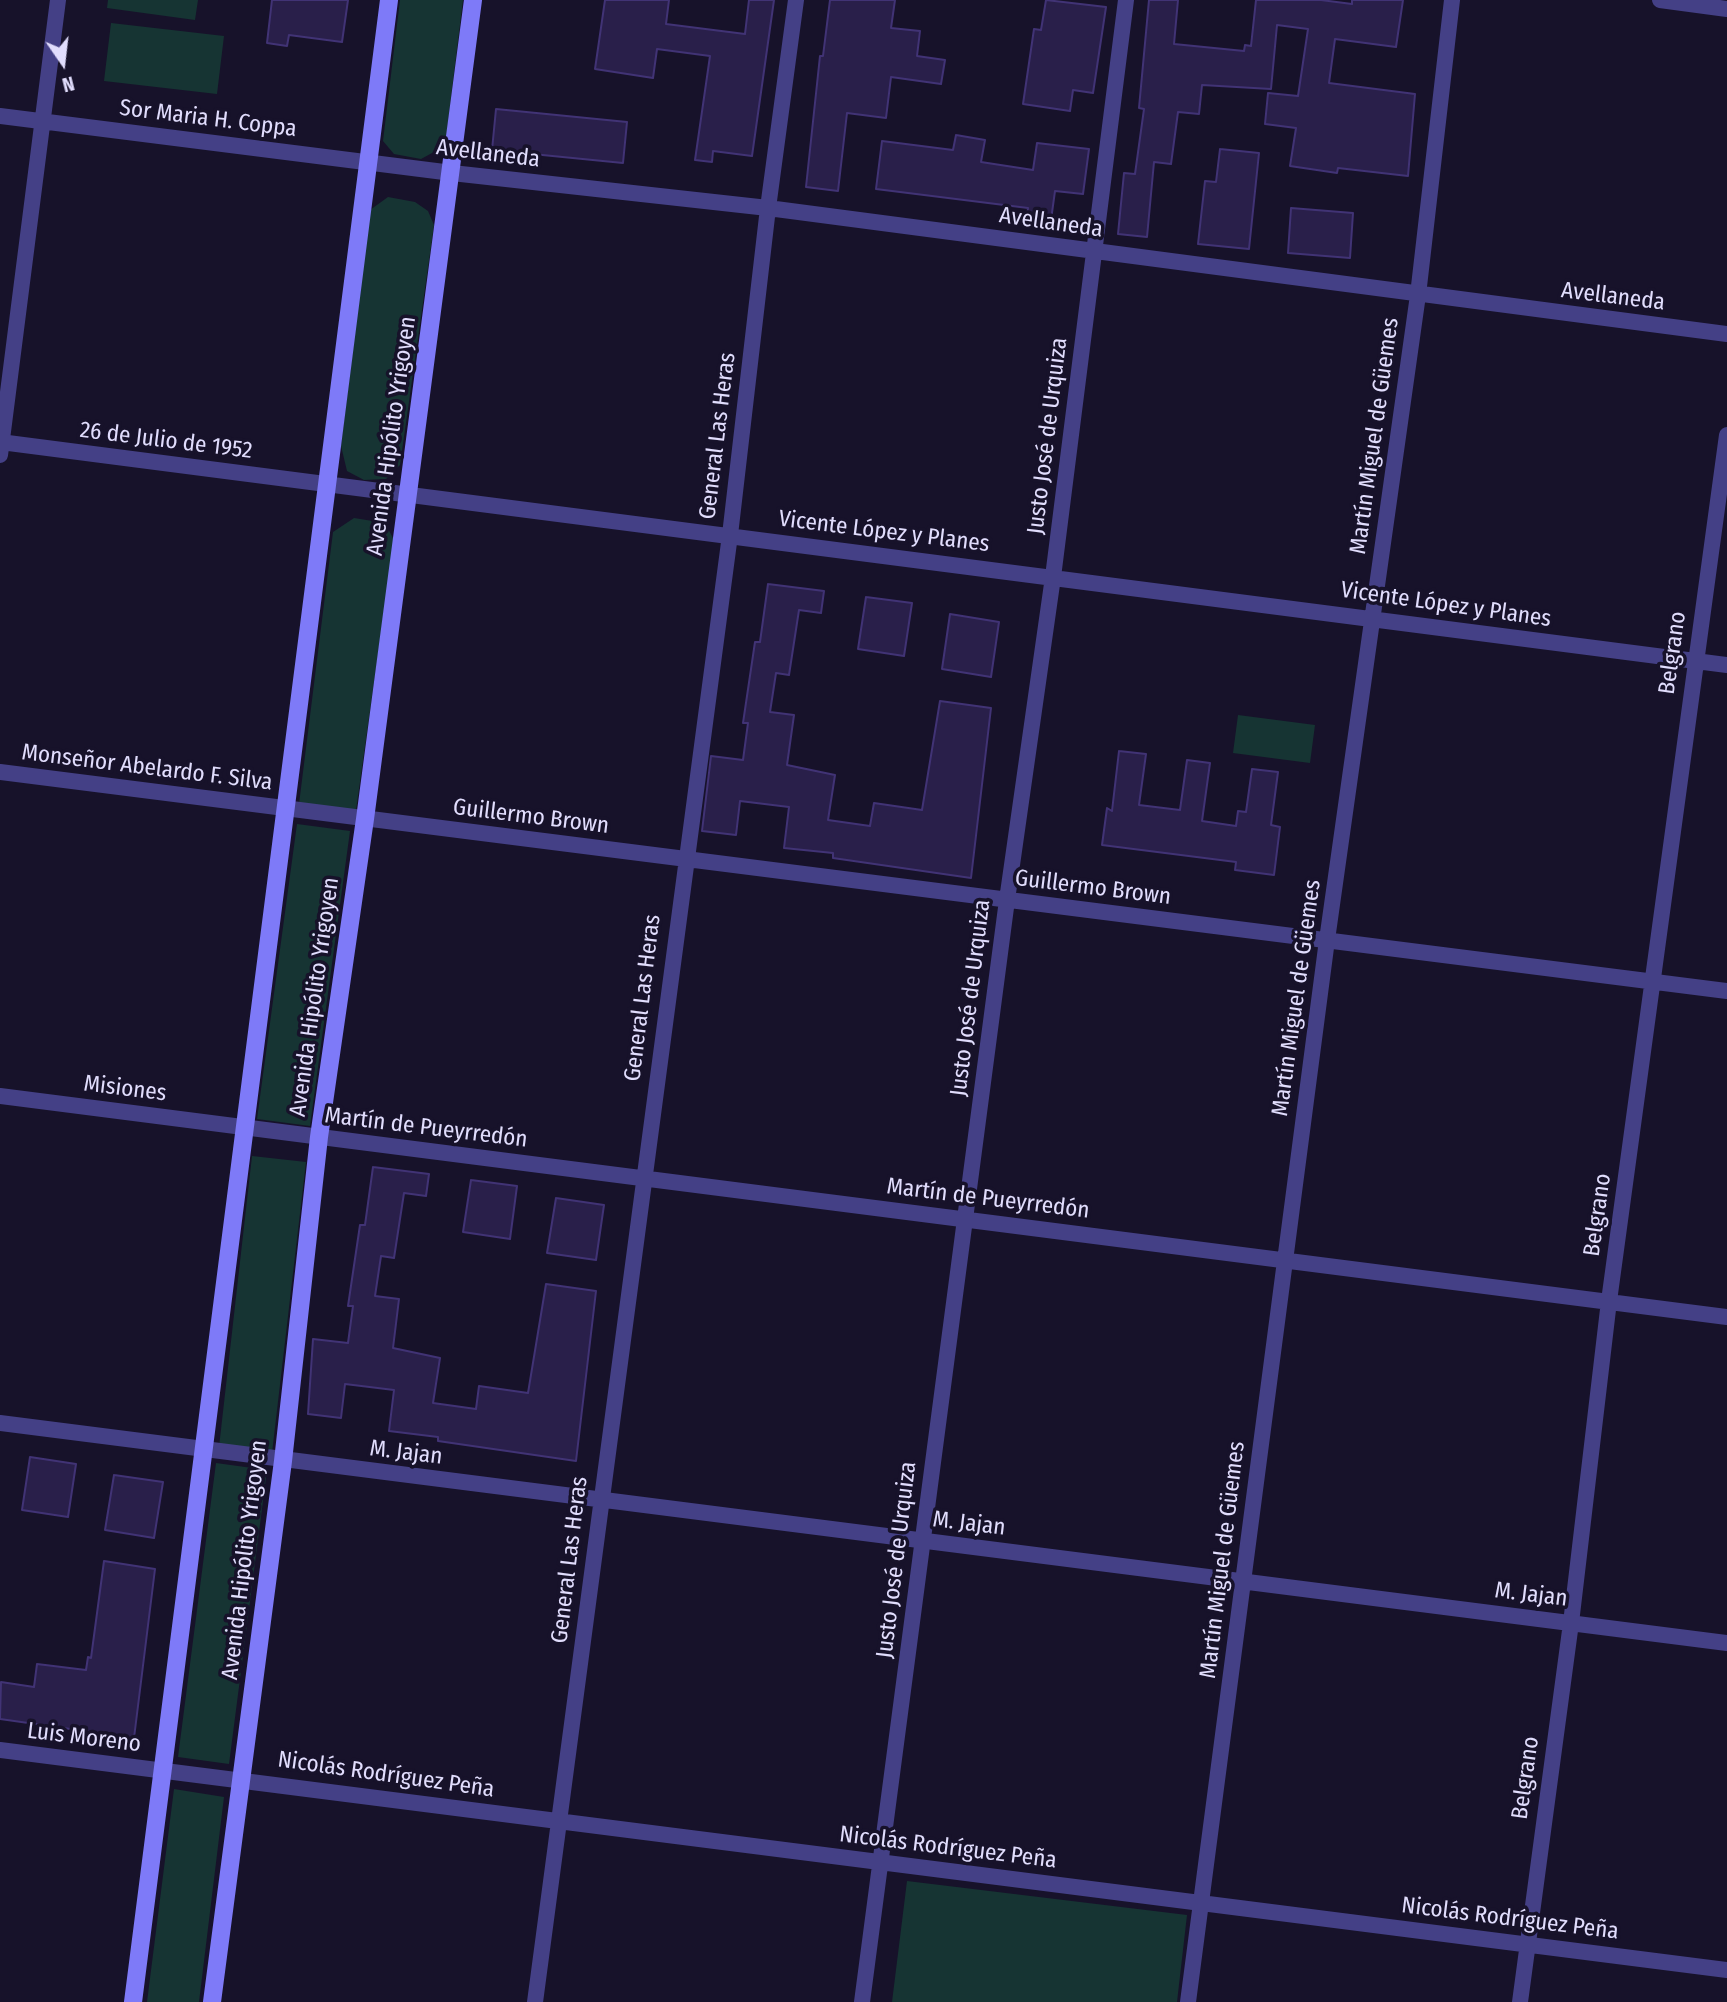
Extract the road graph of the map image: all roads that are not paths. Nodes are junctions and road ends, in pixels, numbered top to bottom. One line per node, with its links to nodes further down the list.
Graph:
1 (58, 0): 10 (street)
2 (389, 0): 11 (main road)
3 (473, 0): 12 (main road, Avenida Hipólito Yrigoyen)
4 (796, 0): 13 (street, General Las Heras)
5 (1126, 0): 14 (street, Justo José de Urquiza)
6 (1452, 0): 15 (street, Martín Miguel de Güemes)
7 (1660, 0): 8 (street)
8 (1727, 9)
9 (0, 116): 10 (street, Sor Maria H. Coppa)
10 (41, 122): 11 (street, Sor Maria H. Coppa); 18 (street)
11 (369, 162): 12 (street, Avellaneda); 19 (main road)
12 (452, 173): 13 (street, Avellaneda); 20 (main road, Avenida Hipólito Yrigoyen)
13 (768, 208): 14 (street, Avellaneda); 21 (street, General Las Heras)
14 (1094, 251): 15 (street, Avellaneda); 22 (street, Justo José de Urquiza)
15 (1418, 295): 16 (street, Avellaneda); 23 (street, Martín Miguel de Güemes)
16 (1727, 334)
17 (1727, 435): 24 (street, Belgrano)
18 (1, 446): 19 (street, 26 de Julio de 1952)
19 (327, 485): 20 (street, Vicente López y Planes); 27 (main road)
20 (409, 495): 21 (street, Vicente López y Planes); 28 (main road, Avenida Hipólito Yrigoyen)
21 (730, 535): 22 (street, Vicente López y Planes); 29 (street, General Las Heras)
22 (1053, 577): 23 (street, Vicente López y Planes); 30 (street, Justo José de Urquiza)
23 (1373, 618): 24 (street, Vicente López y Planes); 31 (street, Martín Miguel de Güemes)
24 (1694, 661): 25 (street, Vicente López y Planes); 32 (street, Belgrano)
25 (1727, 665)
26 (0, 772): 27 (street, Monseñor Abelardo F. Silva)
27 (288, 809): 28 (street, Guillermo Brown); 35 (main road)
28 (365, 818): 29 (street, Guillermo Brown); 36 (main road, Avenida Hipólito Yrigoyen)
29 (684, 859): 30 (street, Guillermo Brown); 37 (street, General Las Heras)
30 (1007, 900): 31 (street, Guillermo Brown); 38 (street, Justo José de Urquiza)
31 (1327, 940): 32 (street, Guillermo Brown); 39 (street, Martín Miguel de Güemes)
32 (1653, 982): 33 (street, Guillermo Brown); 40 (street, Belgrano)
33 (1727, 991)
34 (0, 1096): 35 (street, Misiones)
35 (244, 1127): 36 (street, Martín de Pueyrredón); 43 (main road)
36 (319, 1137): 37 (street, Martín de Pueyrredón); 44 (main road, Avenida Hipólito Yrigoyen)
37 (643, 1178): 38 (street, Martín de Pueyrredón); 45 (street, General Las Heras)
38 (965, 1219): 39 (street, Martín de Pueyrredón); 46 (street, Justo José de Urquiza)
39 (1285, 1260): 40 (street, Martín de Pueyrredón); 47 (street, Martín Miguel de Güemes)
40 (1609, 1301): 41 (street, Martín de Pueyrredón); 48 (street, Belgrano)
41 (1727, 1317)
42 (0, 1423): 43 (street, M. Jajan)
43 (205, 1451): 44 (street, M. Jajan); 51 (main road)
44 (283, 1461): 45 (street, M. Jajan); 52 (main road, Avenida Hipólito Yrigoyen)
45 (600, 1501): 46 (street, M. Jajan); 53 (street, General Las Heras)
46 (922, 1541): 47 (street, M. Jajan); 54 (street, Justo José de Urquiza)
47 (1243, 1582): 48 (street, M. Jajan); 55 (street, Martín Miguel de Güemes)
48 (1571, 1623): 49 (street, M. Jajan); 56 (street, Belgrano)
49 (1727, 1643)
50 (0, 1750): 51 (street, Luis Moreno)
51 (163, 1771): 52 (street, Nicolás Rodríguez Peña); 58 (main road)
52 (241, 1778): 53 (street, Nicolás Rodríguez Peña); 59 (main road, Avenida Hipólito Yrigoyen)
53 (558, 1822): 54 (street, Nicolás Rodríguez Peña); 60 (street, General Las Heras)
54 (881, 1863): 55 (street, Nicolás Rodríguez Peña); 61 (street, Justo José de Urquiza)
55 (1201, 1903): 56 (street, Nicolás Rodríguez Peña); 62 (street, Martín Miguel de Güemes)
56 (1526, 1944): 57 (street, Nicolás Rodríguez Peña); 63 (street, Belgrano)
57 (1727, 1970)
58 (132, 2002)
59 (212, 2002)
60 (535, 2002)
61 (862, 2002)
62 (1188, 2002)
63 (1520, 2002)

